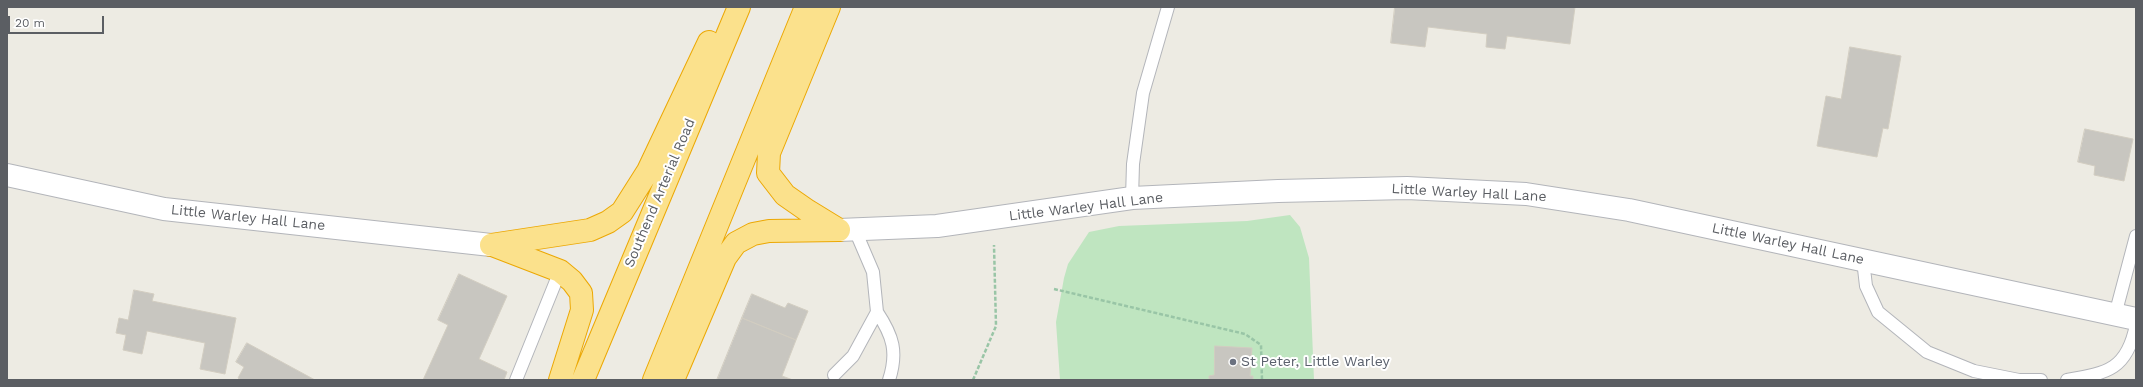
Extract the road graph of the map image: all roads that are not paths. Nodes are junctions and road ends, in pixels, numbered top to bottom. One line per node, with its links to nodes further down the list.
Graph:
1 (725, 7): 10 (highway)
2 (739, 7): 20 (highway, Southend Arterial Road)
3 (806, 7): 21 (highway)
4 (829, 7): 8 (highway)
5 (1168, 7): 7 (lane)
6 (7, 175): 10 (street, Little Warley Hall Lane)
7 (1132, 198): 8 (street, Little Warley Hall Lane); 11 (street, Little Warley Hall Lane)
8 (847, 230): 13 (lane); 22 (highway)
9 (2136, 236): 14 (lane)
10 (491, 245): 12 (highway)
11 (1863, 260): 14 (street, Little Warley Hall Lane); 24 (lane)
12 (560, 271): 18 (lane); 19 (highway)
13 (877, 312): 17 (lane); 23 (lane)
14 (2115, 314): 15 (street, Little Warley Hall Lane)
15 (2136, 319)
16 (2136, 325): 25 (lane)
17 (834, 375)
18 (516, 380)
19 (560, 380)
20 (583, 380)
21 (654, 380)
22 (673, 380)
23 (889, 380)
24 (2040, 380)
25 (2067, 380)

